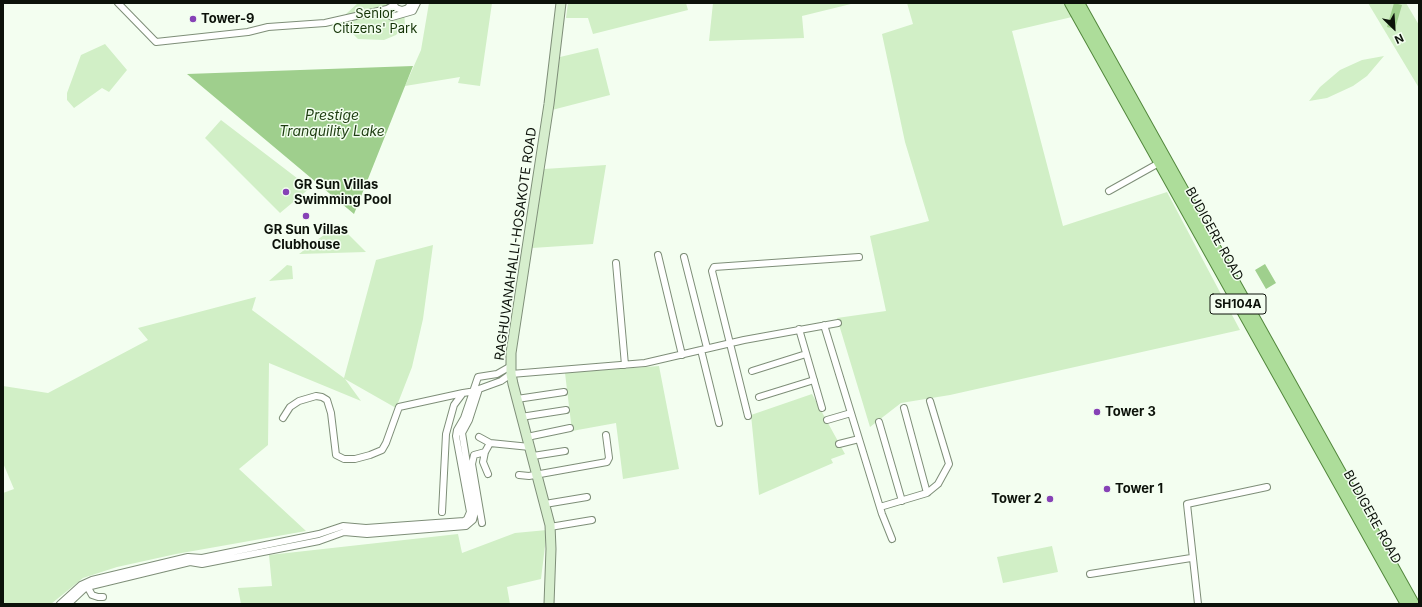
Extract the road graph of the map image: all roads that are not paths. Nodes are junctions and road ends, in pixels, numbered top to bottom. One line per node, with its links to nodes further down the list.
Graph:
1 (118, 3): 8 (street)
2 (411, 3): 7 (street)
3 (417, 3): 8 (street)
4 (561, 3): 24 (main road, RAGHUVANAHALLI-HOSAKOTE ROAD)
5 (1070, 3): 9 (main road, BUDIGERE ROAD / SH104A)
6 (1079, 3): 10 (main road, BUDIGERE ROAD / SH104A)
7 (394, 4): 8 (street)
8 (387, 9)
9 (1160, 163): 10 (main road, BUDIGERE ROAD / SH104A); 11 (street)
10 (1173, 180): 71 (main road, BUDIGERE ROAD / SH104A)
11 (1109, 191)
12 (658, 255): 22 (street)
13 (684, 257): 20 (street)
14 (859, 257): 19 (street)
15 (616, 263): 23 (street)
16 (838, 323): 17 (street)
17 (824, 325): 18 (street); 36 (street)
18 (799, 329): 19 (street); 21 (street)
19 (730, 343): 20 (street); 37 (street)
20 (704, 349): 22 (street); 42 (street)
21 (806, 354): 25 (street); 26 (street)
22 (682, 355): 23 (street)
23 (625, 364): 24 (street)
24 (511, 370): 27 (street); 27 (street); 31 (main road, RAGHUVANAHALLI-HOSAKOTE ROAD)
25 (752, 371)
26 (814, 380): 30 (street); 33 (street)
27 (476, 391): 29 (street); 69 (street)
28 (564, 392): 31 (street)
29 (463, 393): 39 (street); 62 (street)
30 (759, 397)
31 (517, 398): 38 (main road, RAGHUVANAHALLI-HOSAKOTE ROAD)
32 (930, 401): 57 (street)
33 (822, 408)
34 (904, 408): 57 (street)
35 (566, 410): 38 (street)
36 (851, 413): 40 (street); 47 (street)
37 (748, 416)
38 (521, 417): 46 (main road, RAGHUVANAHALLI-HOSAKOTE ROAD)
39 (283, 418)
40 (827, 420)
41 (880, 422): 59 (street)
42 (719, 423)
43 (570, 428): 46 (street)
44 (606, 435): 54 (street)
45 (479, 437): 48 (street)
46 (527, 437): 50 (main road, RAGHUVANAHALLI-HOSAKOTE ROAD)
47 (859, 439): 49 (street); 61 (street)
48 (490, 443): 50 (street); 52 (street)
49 (839, 444)
50 (531, 451): 51 (street); 54 (main road, RAGHUVANAHALLI-HOSAKOTE ROAD)
51 (565, 451)
52 (485, 452): 53 (street); 64 (street)
53 (488, 474)
54 (538, 474): 55 (street); 60 (main road, RAGHUVANAHALLI-HOSAKOTE ROAD)
55 (520, 475)
56 (1268, 487): 67 (street)
57 (927, 493): 59 (street)
58 (587, 497): 60 (street)
59 (902, 500): 61 (street)
60 (545, 504): 65 (main road, RAGHUVANAHALLI-HOSAKOTE ROAD)
61 (880, 507): 66 (street)
62 (442, 512)
63 (592, 520): 65 (street)
64 (482, 523)
65 (550, 527): 74 (main road, RAGHUVANAHALLI-HOSAKOTE ROAD)
66 (892, 539)
67 (1192, 558): 68 (street); 75 (street)
68 (1090, 574)
69 (87, 585): 70 (street); 72 (street); 73 (street)
70 (103, 597)
71 (1412, 600)
72 (60, 604)
73 (68, 604)
74 (549, 604)
75 (1198, 604)

